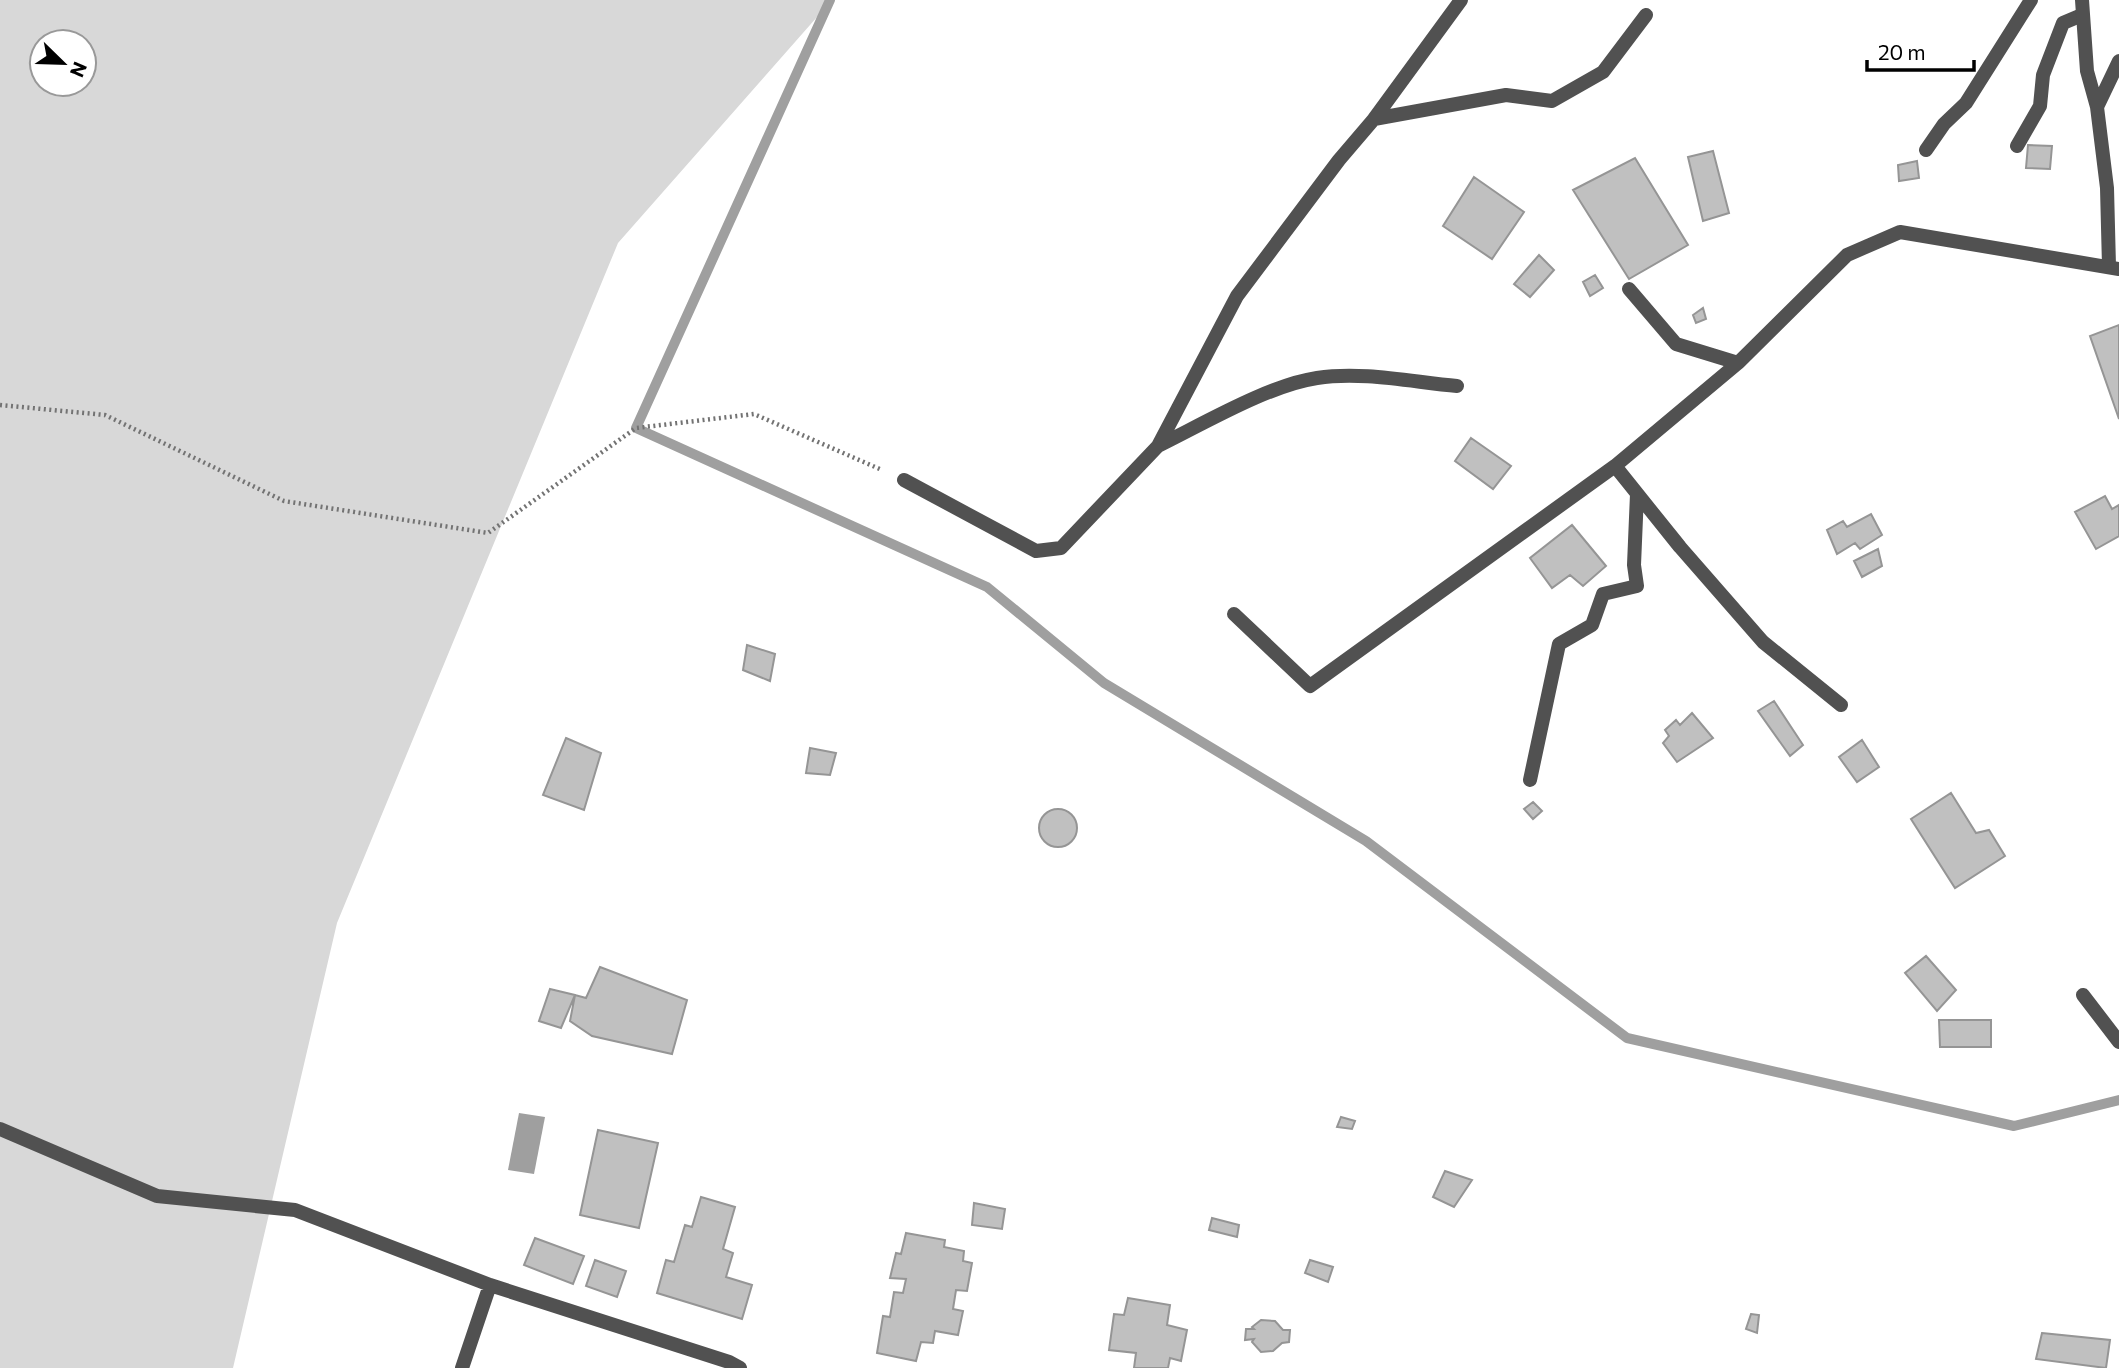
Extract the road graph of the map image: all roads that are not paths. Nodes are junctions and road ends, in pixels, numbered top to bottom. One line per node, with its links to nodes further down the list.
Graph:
1 (1461, 0): 7 (street)
2 (2031, 0): 9 (street)
3 (2082, 7): 6 (street); 8 (street)
4 (1646, 15): 7 (street)
5 (2119, 61): 6 (street)
6 (2097, 107): 10 (street)
7 (1374, 119): 14 (street)
8 (2017, 146)
9 (1926, 150)
10 (2114, 268): 12 (street)
11 (1629, 289): 12 (street)
12 (1738, 363): 15 (street)
13 (1457, 386): 14 (street)
14 (1158, 446): 16 (street)
15 (1615, 466): 17 (street); 18 (street)
16 (904, 480)
17 (1637, 494): 19 (street); 20 (street)
18 (1234, 614)
19 (1841, 705)
20 (1530, 780)
21 (2083, 995): 22 (street)
22 (2119, 1042)
23 (0, 1129): 24 (street)
24 (490, 1285): 25 (street); 26 (street)
25 (462, 1368)
26 (740, 1368)

